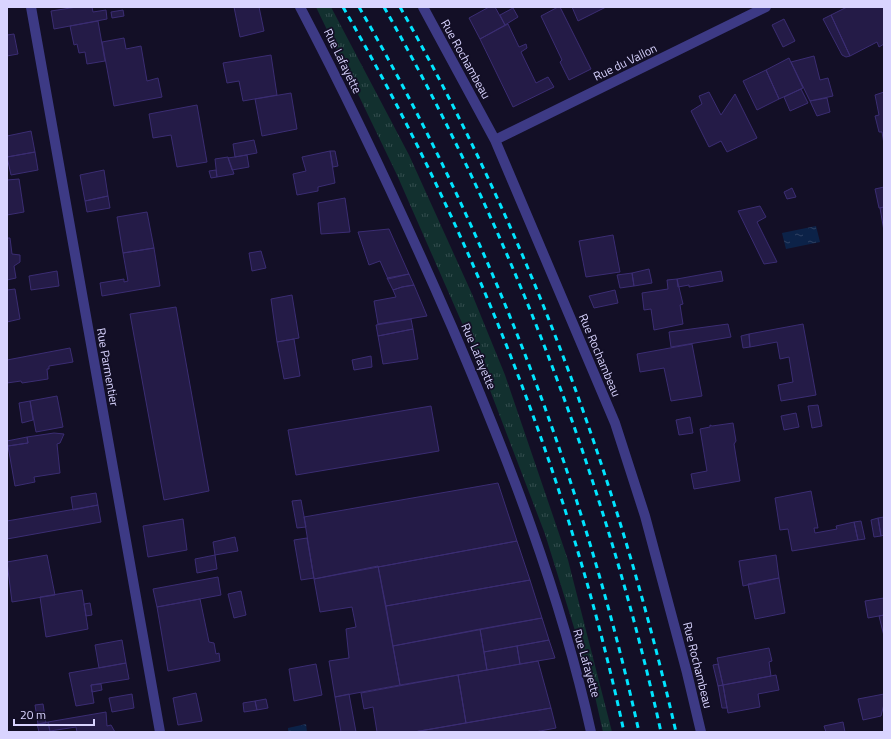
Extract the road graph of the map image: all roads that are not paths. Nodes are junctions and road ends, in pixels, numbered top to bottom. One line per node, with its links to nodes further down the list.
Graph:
1 (31, 7): 6 (street, Rue Parmentier)
2 (300, 7): 7 (street, Rue Lafayette)
3 (423, 7): 5 (street, Rue Rochambeau)
4 (766, 7): 5 (street, Rue du Vallon)
5 (495, 140): 8 (street, Rue Rochambeau)
6 (160, 732)
7 (591, 732)
8 (701, 732)

